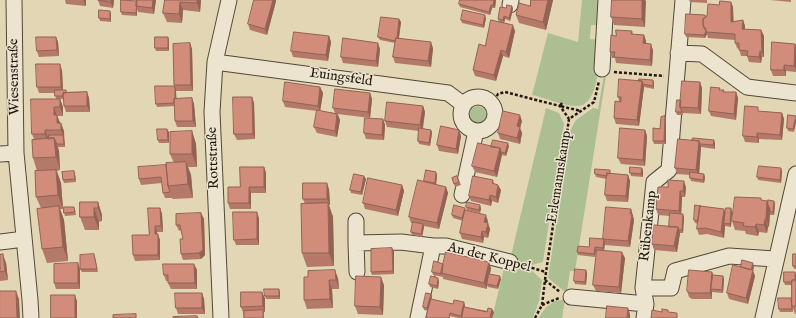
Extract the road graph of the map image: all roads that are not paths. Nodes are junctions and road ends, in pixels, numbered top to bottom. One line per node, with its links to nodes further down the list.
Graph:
1 (14, 0): 11 (street, Wiesenstraße)
2 (229, 0): 6 (street, Rottstraße)
3 (606, 0): 7 (street)
4 (683, 0): 5 (street, Rübenkamp)
5 (678, 53): 8 (street); 24 (street, Rübenkamp)
6 (215, 62): 9 (street, Euingsfeld); 28 (street, Rottstraße)
7 (602, 70)
8 (796, 93)
9 (464, 105): 10 (street); 10 (street)
10 (476, 131): 14 (street)
11 (16, 153): 12 (street); 17 (street, Wiesenstraße)
12 (0, 154)
13 (796, 174): 15 (street)
14 (462, 195)
15 (791, 215): 21 (street)
16 (356, 221): 19 (street)
17 (24, 239): 18 (street); 27 (street, Wiesenstraße)
18 (0, 242)
19 (356, 243): 20 (street, An der Koppel); 23 (street)
20 (433, 246): 22 (street, An der Koppel); 29 (street, An der Koppel)
21 (775, 259): 24 (street); 30 (street)
22 (510, 262)
23 (357, 272)
24 (643, 288): 26 (street, Rübenkamp)
25 (571, 297): 26 (street, Rübenkamp)
26 (645, 311)
27 (31, 318)
28 (221, 318)
29 (418, 318)
30 (763, 318)

